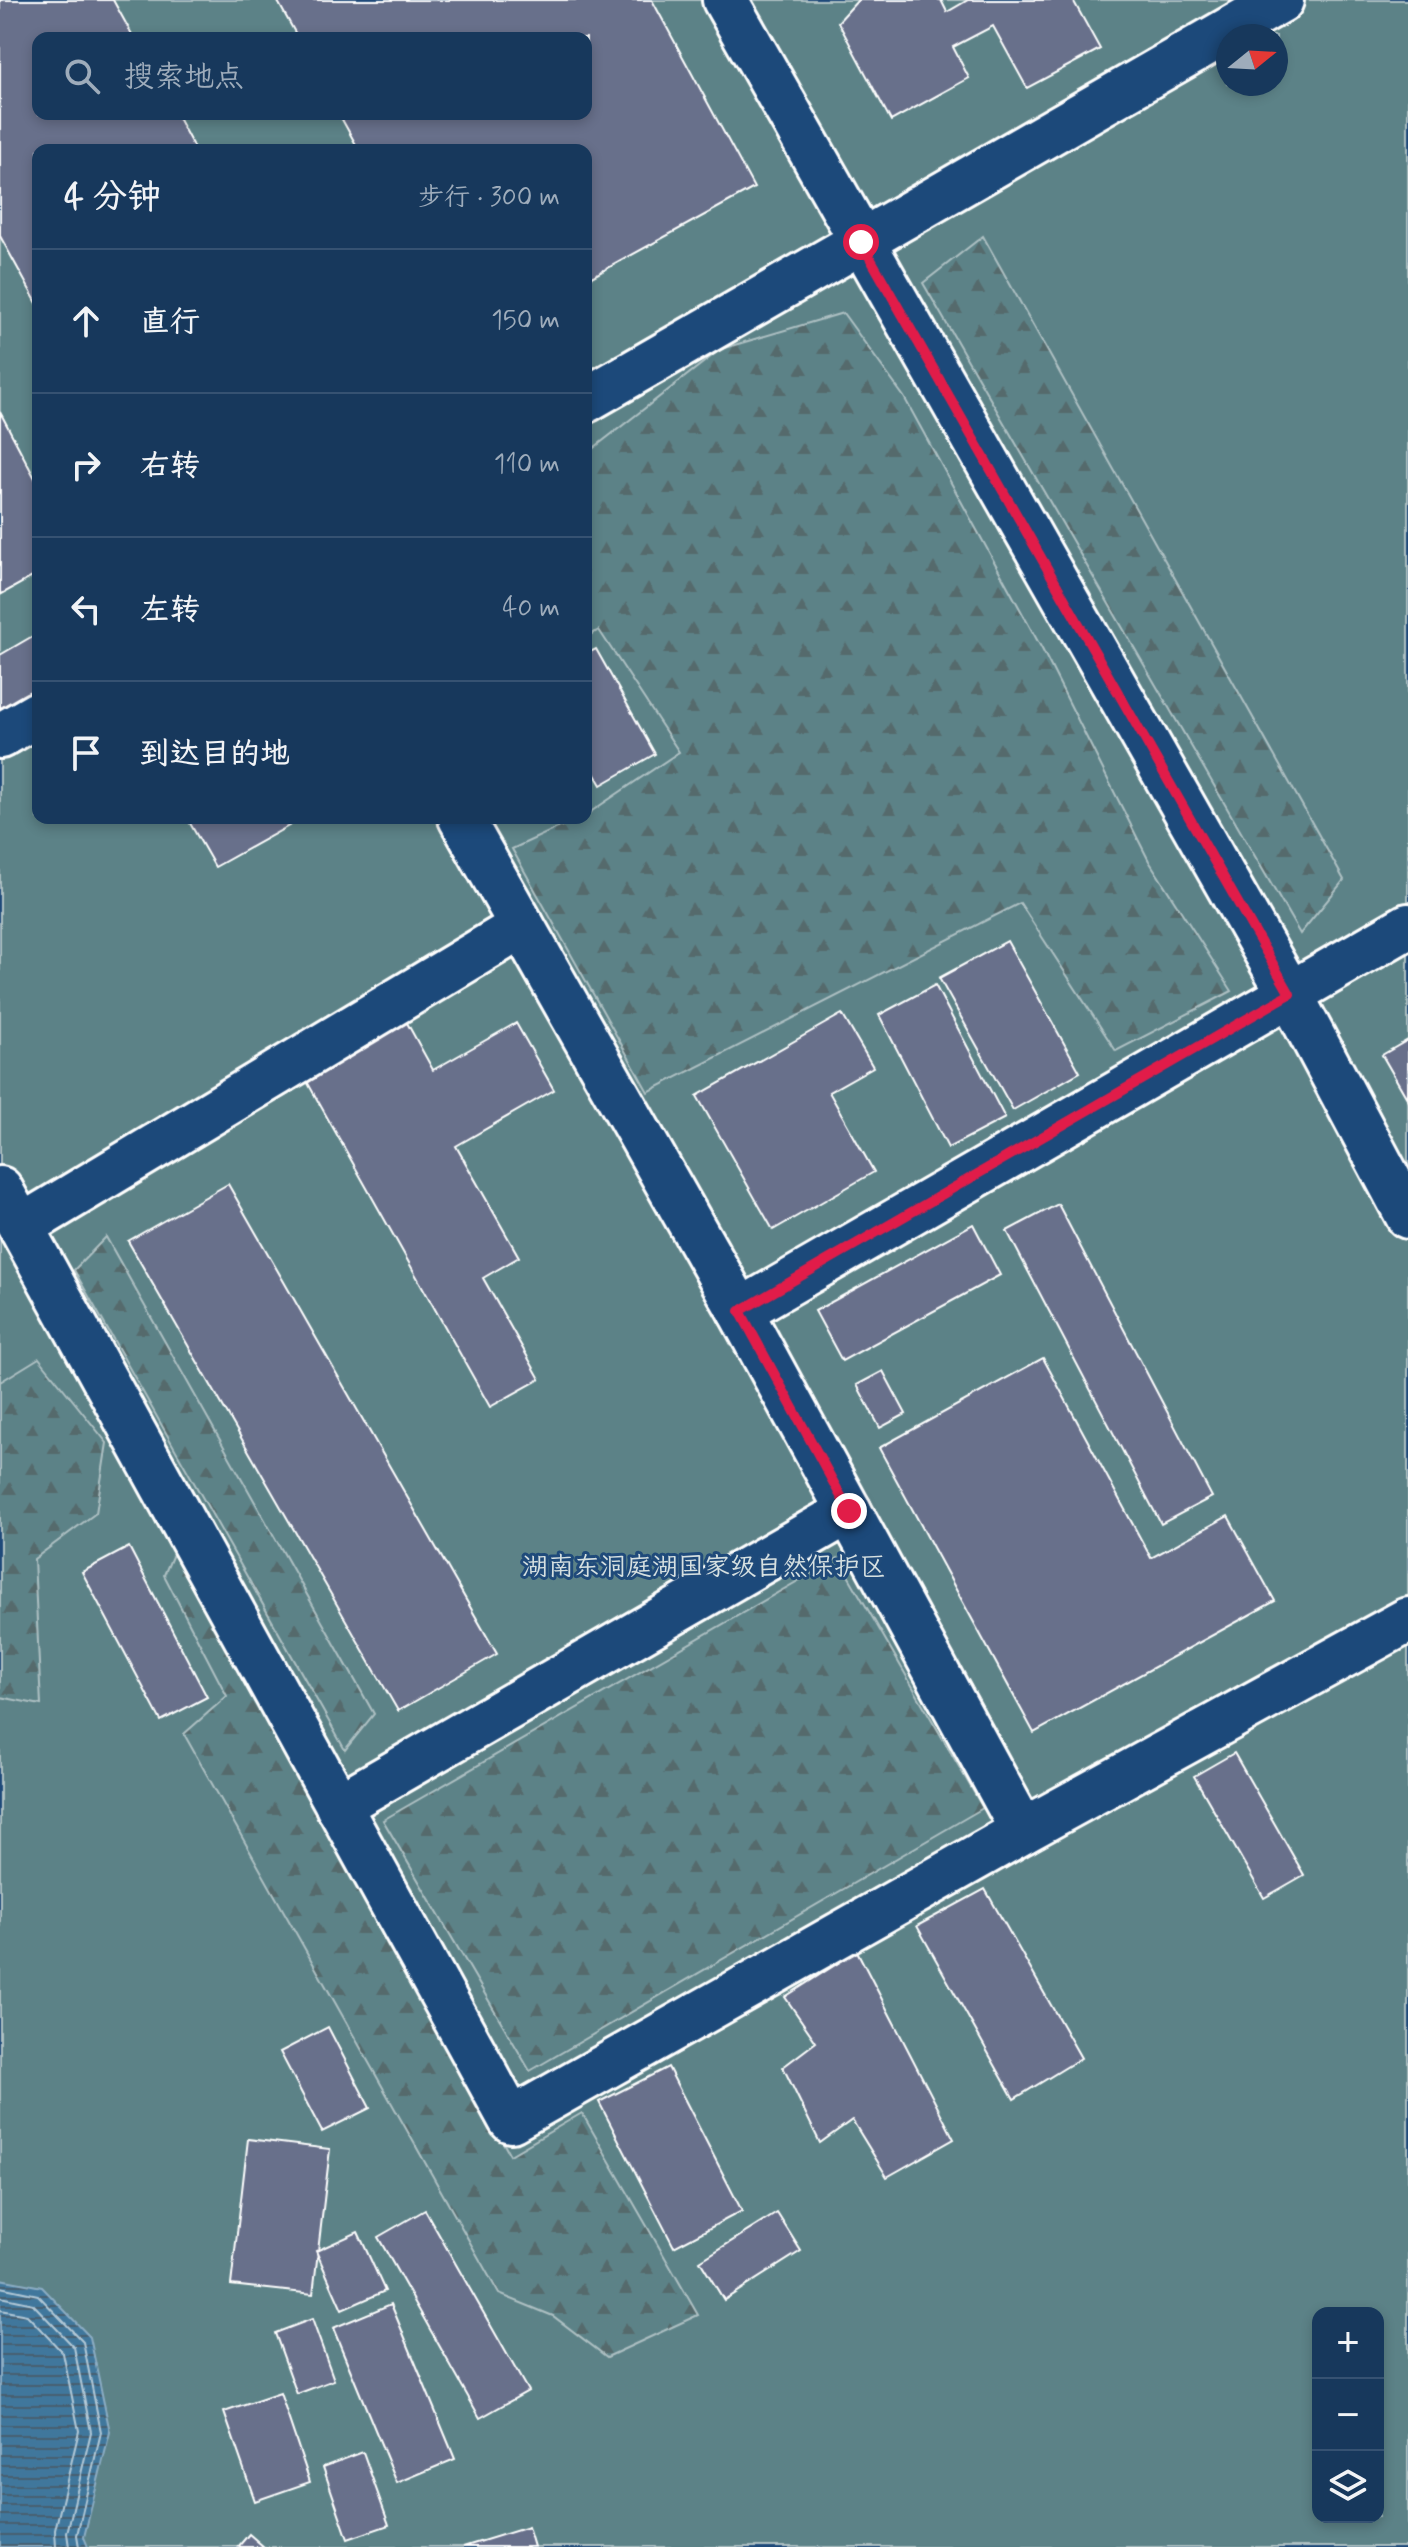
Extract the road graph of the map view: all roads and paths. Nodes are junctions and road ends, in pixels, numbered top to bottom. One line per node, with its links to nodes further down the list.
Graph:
1 (725, 0): 3 (street)
2 (1281, 0): 3 (street)
3 (861, 242): 4 (street); 10 (street)
4 (592, 397)
5 (32, 717): 6 (street)
6 (0, 736)
7 (464, 824): 8 (street)
8 (522, 926): 13 (street); 14 (street)
9 (1408, 926): 10 (street)
10 (1290, 994): 12 (street); 14 (street)
11 (0, 1189): 13 (street)
12 (1408, 1216)
13 (21, 1227): 17 (street)
14 (740, 1311): 15 (street)
15 (849, 1511): 17 (street); 18 (street)
16 (1408, 1620): 18 (street)
17 (338, 1806): 18 (street)
18 (1023, 1831)

